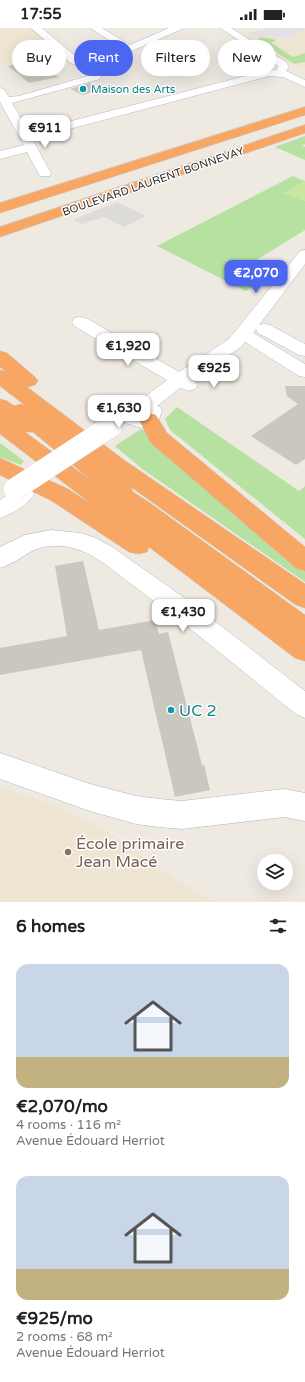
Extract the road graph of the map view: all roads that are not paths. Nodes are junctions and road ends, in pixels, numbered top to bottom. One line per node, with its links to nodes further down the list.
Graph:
1 (38, 28): 7 (street)
2 (95, 28): 5 (street)
3 (225, 28): 8 (street)
4 (170, 29): 6 (street)
5 (115, 40)
6 (133, 46)
7 (74, 60)
8 (281, 72): 10 (street); 16 (street)
9 (96, 76): 11 (street)
10 (305, 84)
11 (3, 96): 16 (street)
12 (305, 102): 19 (highway)
13 (305, 111): 20 (highway, BOULEVARD LAURENT BONNEVAY)
14 (305, 119): 21 (highway)
15 (305, 130): 22 (highway, BOULEVARD LAURENT BONNEVAY)
16 (28, 142): 17 (street); 18 (street)
17 (0, 155)
18 (45, 173)
19 (0, 197)
20 (0, 208)
21 (0, 219)
22 (3, 238)
23 (305, 254): 26 (street)
24 (305, 274): 26 (street)
25 (80, 322): 31 (street)
26 (254, 335): 27 (street); 29 (street); 31 (street)
27 (305, 351)
28 (0, 357): 36 (highway)
29 (303, 367)
30 (0, 376): 36 (highway)
31 (185, 383): 34 (street)
32 (0, 395): 38 (highway)
33 (0, 406): 38 (highway)
34 (135, 418): 37 (street); 41 (highway)
35 (0, 424): 44 (highway)
36 (116, 465): 42 (highway)
37 (8, 481): 39 (street); 45 (highway)
38 (142, 509): 43 (highway)
39 (0, 510)
40 (0, 560): 46 (street)
41 (305, 561)
42 (305, 598)
43 (305, 629)
44 (305, 650)
45 (305, 664)
46 (305, 706)
47 (0, 766): 48 (street)
48 (305, 807)

